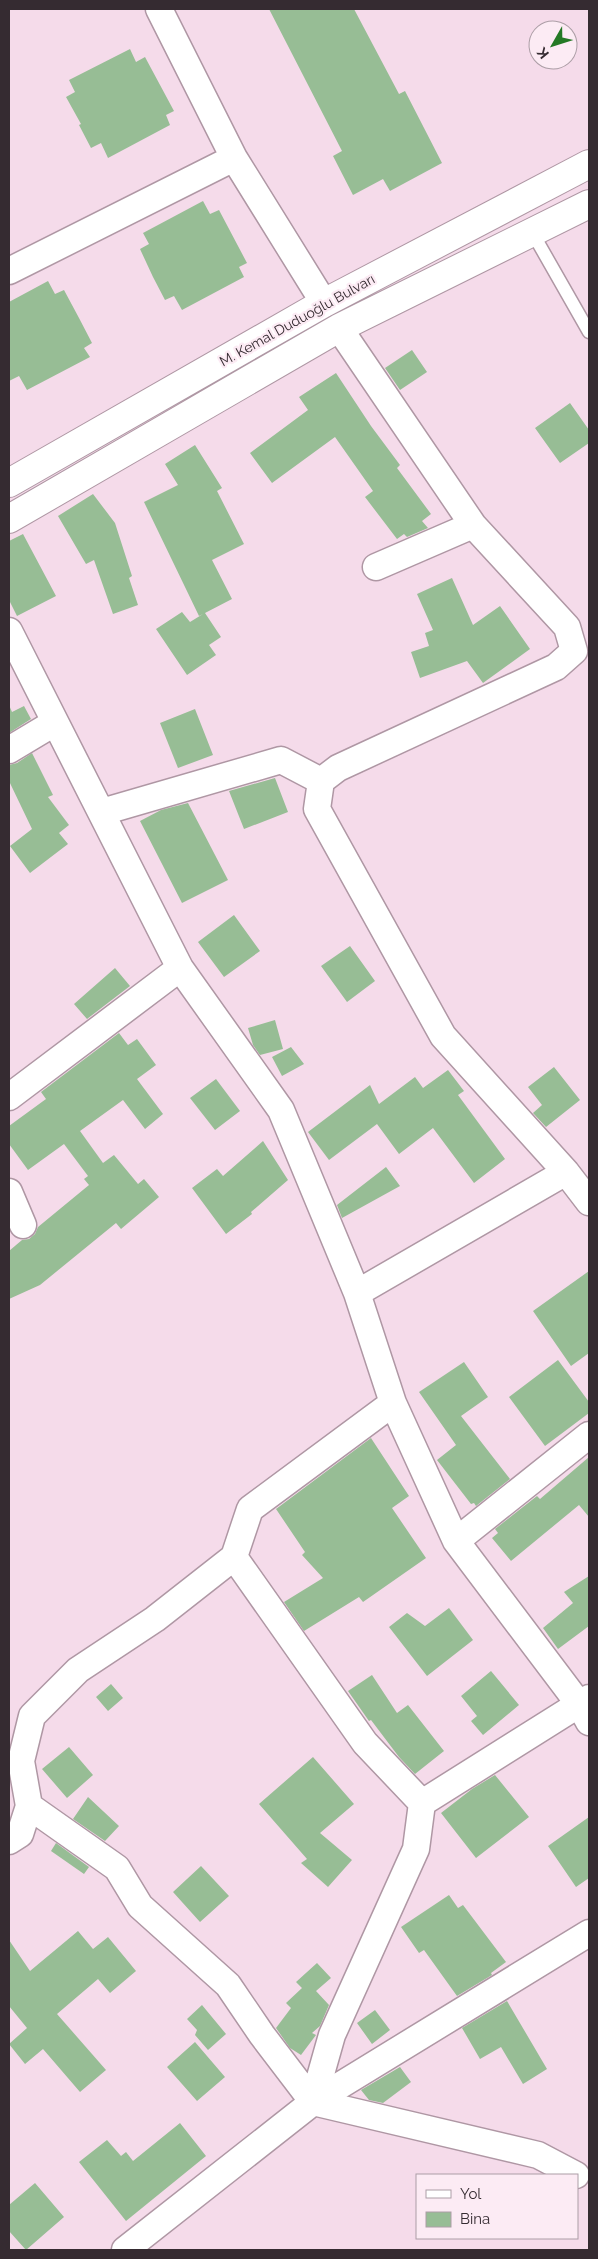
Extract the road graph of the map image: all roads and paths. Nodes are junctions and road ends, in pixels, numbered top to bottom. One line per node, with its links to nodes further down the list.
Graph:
1 (159, 9): 2 (street)
2 (234, 158): 6 (street); 7 (street)
3 (589, 164): 7 (street, M. Kemal Duduoğlu Bulvarı)
4 (589, 204): 5 (street, M. Kemal Duduoğlu Bulvarı)
5 (532, 232): 8 (street, M. Kemal Duduoğlu Bulvarı); 9 (lane)
6 (9, 271)
7 (324, 304): 8 (street); 10 (street, M. Kemal Duduoğlu Bulvarı)
8 (340, 328): 11 (street, M. Kemal Duduoğlu Bulvarı); 12 (street)
9 (589, 332)
10 (9, 483)
11 (9, 519)
12 (473, 524): 13 (street); 15 (street)
13 (376, 567)
14 (9, 631): 16 (street)
15 (582, 659): 18 (street)
16 (54, 722): 17 (street); 19 (street)
17 (9, 750)
18 (321, 781): 19 (street); 22 (street)
19 (102, 812): 20 (street)
20 (180, 968): 21 (street); 26 (street)
21 (9, 1097)
22 (566, 1172): 24 (street); 26 (street)
23 (9, 1192): 25 (street)
24 (589, 1202)
25 (23, 1225)
26 (357, 1293): 27 (street)
27 (393, 1403): 29 (street); 30 (street)
28 (589, 1435): 29 (street)
29 (456, 1542): 31 (street)
30 (234, 1557): 32 (street); 33 (street)
31 (586, 1708): 32 (street)
32 (422, 1803): 36 (street)
33 (29, 1806): 34 (street); 36 (street)
34 (9, 1840)
35 (589, 1933): 36 (street)
36 (313, 2102): 37 (street); 40 (street)
37 (574, 2174)
38 (578, 2176): 39 (street)
39 (589, 2194)
40 (125, 2250)

